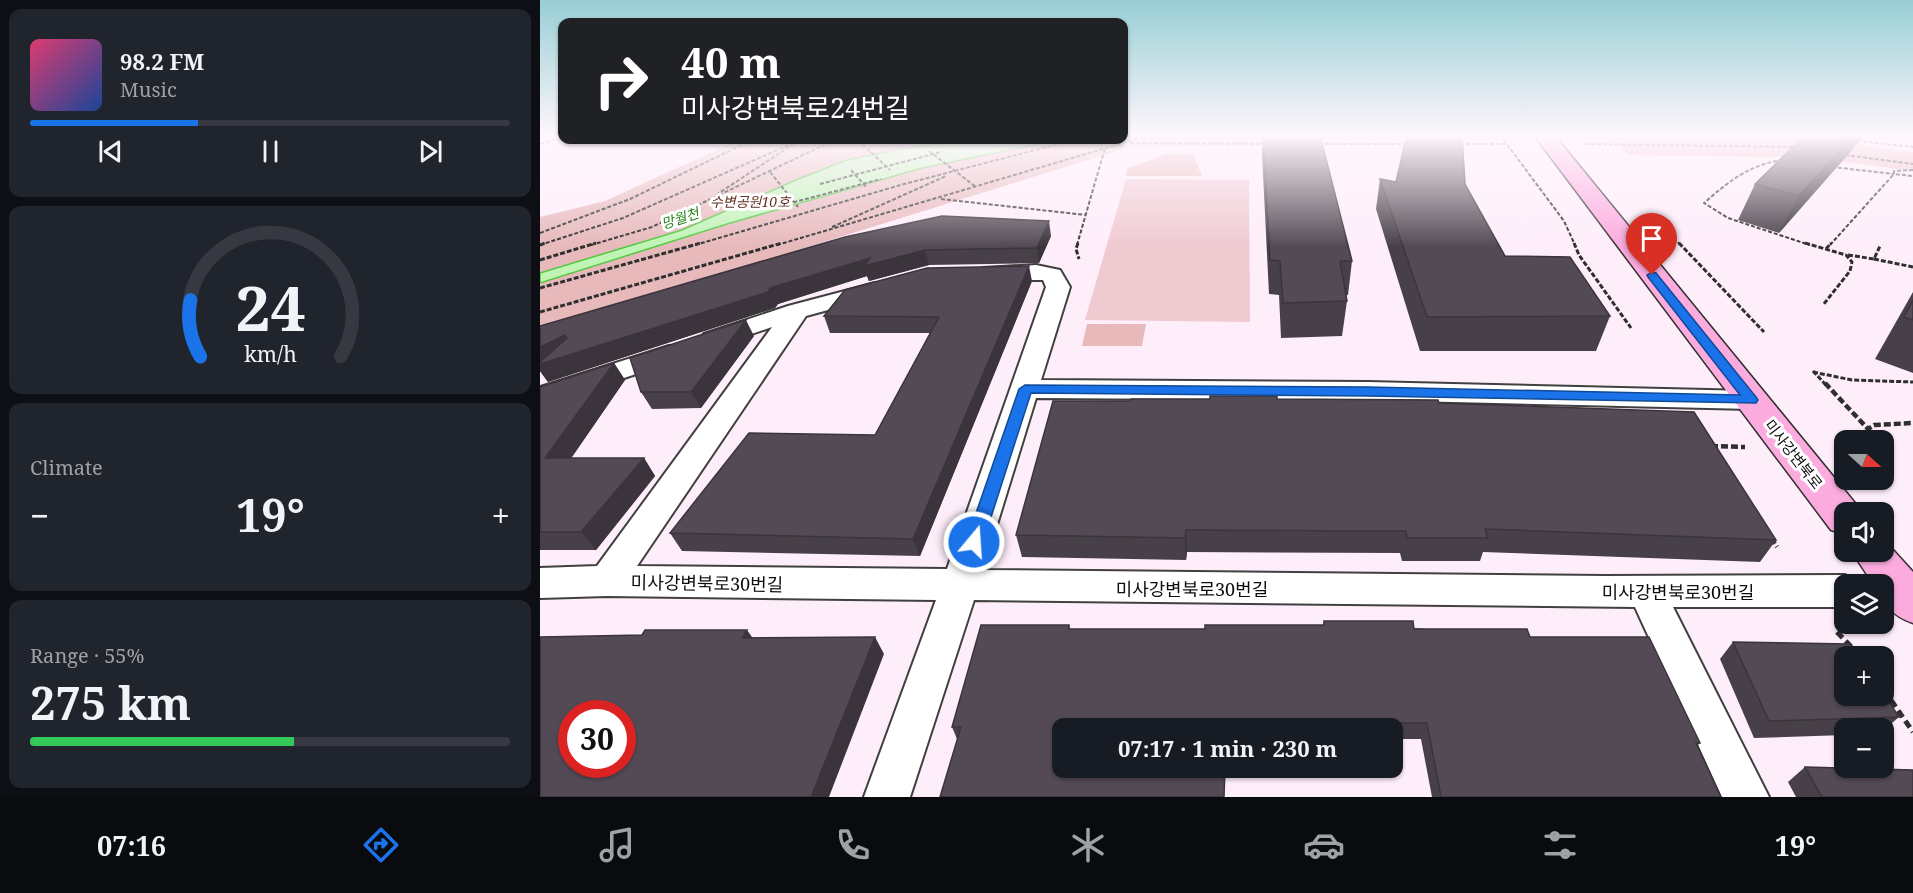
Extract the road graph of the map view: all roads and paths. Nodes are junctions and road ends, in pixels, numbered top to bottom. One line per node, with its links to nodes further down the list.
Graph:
1 (685, 172): 29 (path)
2 (725, 172): 31 (path)
3 (751, 172): 24 (path)
4 (770, 172): 23 (path); 24 (path)
5 (853, 172): 15 (path)
6 (865, 172): 15 (path)
7 (954, 172): 20 (path); 30 (path); 41 (path)
8 (1025, 172): 20 (path)
9 (1099, 172): 28 (path)
10 (1528, 172): 45 (path)
11 (1572, 172): 50 (street, 미사강변북로)
12 (1743, 172): 33 (path)
13 (1880, 172): 14 (path)
14 (1894, 174): 16 (path); 33 (path)
15 (855, 175): 18 (path); 19 (path)
16 (1913, 176)
17 (881, 179): 18 (path)
18 (863, 183): 21 (path); 23 (path)
19 (820, 184)
20 (976, 187): 22 (path)
21 (867, 188)
22 (938, 198): 28 (path); 30 (path)
23 (794, 202): 25 (path); 26 (path)
24 (704, 203): 37 (path)
25 (776, 207)
26 (798, 207)
27 (1642, 211): 46 (path)
28 (1086, 215): 35 (path)
29 (540, 232)
30 (820, 233): 44 (path)
31 (540, 244)
32 (1880, 246): 36 (path)
33 (1826, 249): 34 (path)
34 (1846, 255): 36 (path); 42 (path)
35 (1079, 259)
36 (1874, 259): 38 (path)
37 (540, 260)
38 (1913, 267)
39 (965, 274): 48 (street)
40 (897, 284): 43 (street)
41 (540, 288)
42 (1823, 305)
43 (797, 311): 49 (street); 58 (street)
44 (540, 312)
45 (1631, 328)
46 (1764, 332)
47 (1913, 382): 51 (path)
48 (1025, 389): 50 (street); 60 (street)
49 (540, 397)
50 (1751, 400): 54 (street, 미사강변북로)
51 (1913, 423)
52 (1704, 440): 53 (path)
53 (1716, 455)
54 (1834, 505)
55 (1765, 529): 56 (path)
56 (1777, 547)
57 (1879, 562): 63 (street)
58 (607, 581): 59 (street, 미사강변북로30번길); 60 (street, 미사강변북로30번길)
59 (540, 583)
60 (960, 586): 61 (street, 미사강변북로30번길); 68 (street)
61 (1646, 591): 62 (street, 미사강변북로30번길); 69 (street)
62 (1834, 591)
63 (1900, 595)
64 (1839, 634): 65 (path)
65 (1850, 646)
66 (1894, 704): 67 (path)
67 (1913, 732)
68 (887, 797)
69 (1746, 797)

